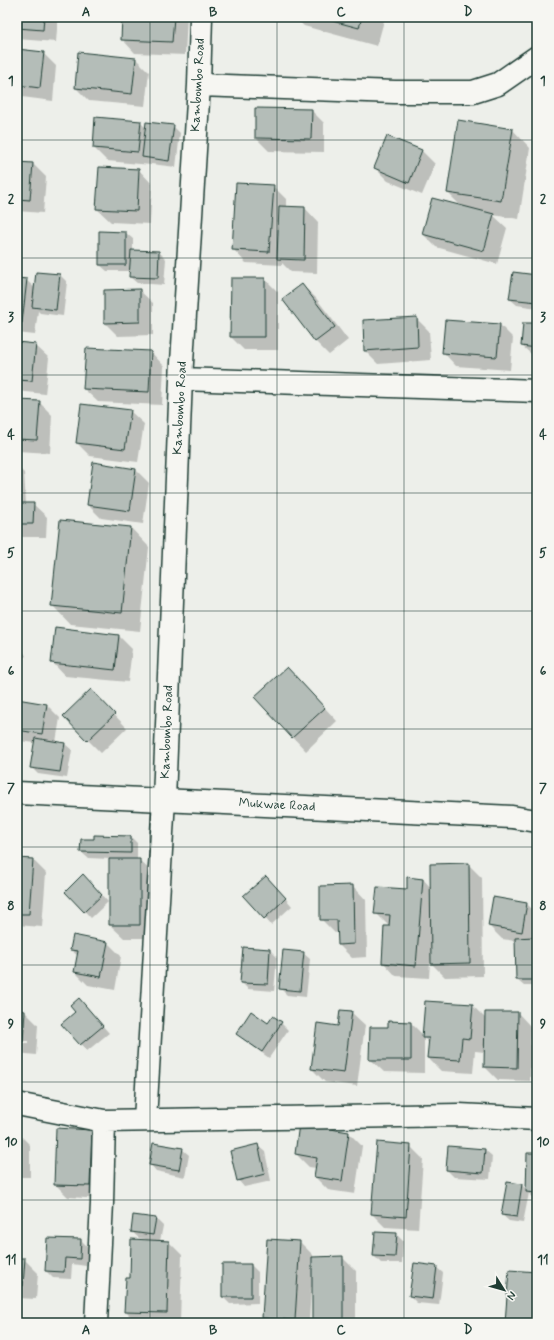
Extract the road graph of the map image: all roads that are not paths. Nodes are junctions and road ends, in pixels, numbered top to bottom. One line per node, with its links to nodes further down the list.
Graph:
1 (201, 17): 3 (street, Kambombo Road)
2 (537, 57): 3 (street)
3 (199, 85): 4 (street, Kambombo Road)
4 (181, 378): 5 (street); 7 (street, Kambombo Road)
5 (537, 391)
6 (17, 793): 7 (street, Mukwae Road)
7 (164, 799): 8 (street, Mukwae Road); 11 (street, Kambombo Road)
8 (537, 821)
9 (17, 1104): 12 (street)
10 (537, 1119): 11 (street)
11 (145, 1120): 12 (street)
12 (104, 1121): 13 (street)
13 (96, 1323)

